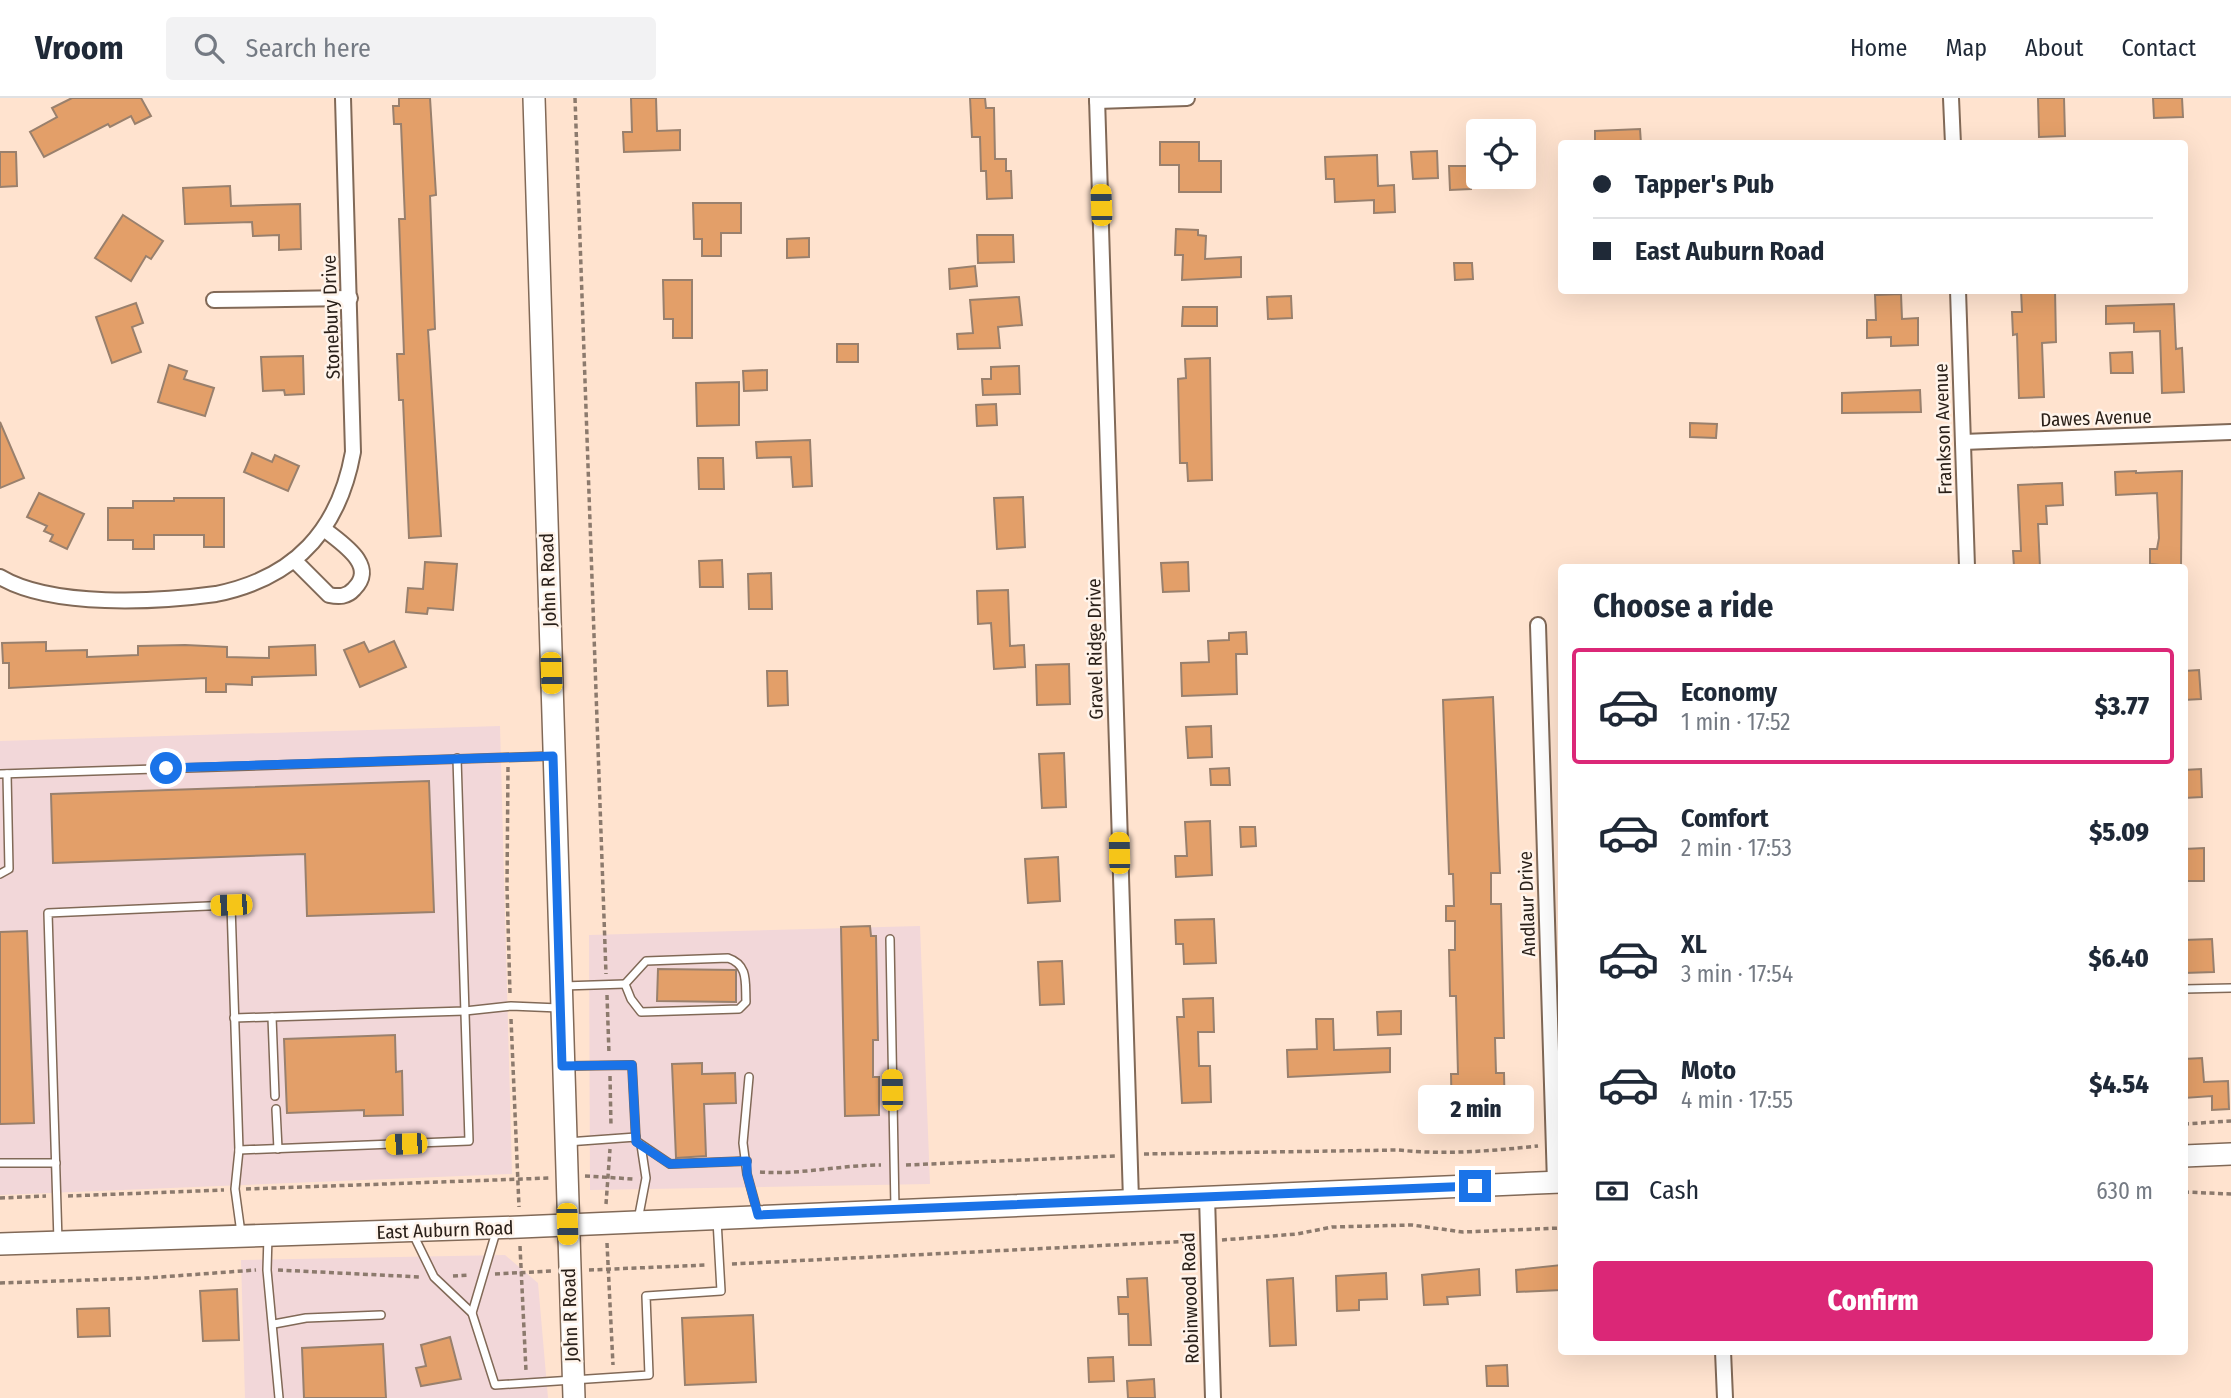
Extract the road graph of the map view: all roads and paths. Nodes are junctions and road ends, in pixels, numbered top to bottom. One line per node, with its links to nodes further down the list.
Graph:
1 (343, 98): 9 (street, Stonebury Drive)
2 (534, 98): 18 (main road, John R Road)
3 (575, 98): 24 (path)
4 (1187, 98): 6 (street)
5 (1951, 98): 7 (street)
6 (1097, 100): 75 (street, Gravel Ridge Drive)
7 (1952, 140)
8 (1958, 294): 12 (street, Frankson Avenue)
9 (350, 298): 10 (street); 13 (street, Stonebury Drive)
10 (214, 300)
11 (2231, 432): 12 (street, Dawes Avenue)
12 (1963, 442): 15 (street, Frankson Avenue)
13 (324, 529): 14 (street, Stonebury Drive); 14 (street)
14 (294, 560): 16 (street, Stonebury Drive)
15 (1967, 564)
16 (0, 577)
17 (1538, 625): 64 (street, Andlaur Drive)
18 (553, 756): 19 (lane); 26 (main road, John R Road)
19 (457, 758): 21 (lane); 31 (lane)
20 (508, 767): 29 (path)
21 (3, 774): 22 (lane)
22 (0, 874)
23 (890, 939): 76 (lane)
24 (607, 985): 25 (lane); 26 (lane); 35 (path)
25 (625, 985): 25 (lane)
26 (559, 986): 30 (main road, John R Road)
27 (2231, 988): 28 (lane)
28 (2188, 989)
29 (510, 992)
30 (560, 1008): 31 (lane); 36 (main road, John R Road)
31 (465, 1011): 32 (lane); 47 (lane)
32 (272, 1017): 33 (lane); 38 (lane)
33 (234, 1018): 48 (lane); 55 (lane)
34 (511, 1021): 62 (path)
35 (609, 1065): 36 (lane); 42 (lane); 43 (path)
36 (562, 1066): 44 (main road, John R Road)
37 (749, 1077): 53 (lane)
38 (275, 1096)
39 (276, 1109): 47 (lane)
40 (2231, 1121): 41 (path)
41 (2188, 1124)
42 (636, 1136): 43 (lane); 45 (lane)
43 (612, 1138): 44 (lane); 59 (path)
44 (564, 1143): 80 (main road, John R Road)
45 (641, 1145): 53 (lane); 79 (lane)
46 (1539, 1146): 49 (path)
47 (278, 1149): 48 (lane)
48 (239, 1150): 85 (lane)
49 (1151, 1154)
50 (2231, 1154): 52 (main road)
51 (1116, 1156): 57 (path)
52 (2188, 1156)
53 (747, 1161): 77 (lane)
54 (0, 1163): 55 (lane)
55 (56, 1163): 87 (lane)
56 (879, 1165): 58 (path)
57 (906, 1165)
58 (760, 1172)
59 (606, 1175): 60 (path); 63 (path); 67 (path)
60 (588, 1176)
61 (534, 1178): 62 (path)
62 (516, 1179): 65 (path); 70 (path)
63 (632, 1179)
64 (1558, 1182): 73 (main road, East Auburn Road)
65 (247, 1189)
66 (221, 1190): 72 (path)
67 (605, 1192)
68 (2188, 1192): 69 (path)
69 (2231, 1194)
70 (518, 1195)
71 (38, 1196): 74 (path)
72 (73, 1196)
73 (1207, 1196): 75 (main road, East Auburn Road); 110 (street, Robinwood Road)
74 (0, 1198)
75 (1131, 1200): 76 (main road, East Auburn Road)
76 (895, 1209): 77 (main road, East Auburn Road)
77 (758, 1215): 78 (main road, East Auburn Road)
78 (717, 1217): 79 (main road, East Auburn Road); 108 (lane)
79 (638, 1220): 80 (main road, East Auburn Road)
80 (567, 1224): 81 (main road, East Auburn Road); 108 (main road, John R Road)
81 (497, 1228): 83 (main road, East Auburn Road); 102 (lane)
82 (1558, 1228): 86 (path)
83 (411, 1231): 84 (main road, East Auburn Road); 102 (lane)
84 (268, 1236): 85 (main road, East Auburn Road); 104 (lane)
85 (242, 1237): 87 (main road, East Auburn Road)
86 (1225, 1240)
87 (58, 1241): 89 (main road, East Auburn Road)
88 (1192, 1241): 92 (path)
89 (0, 1244)
90 (607, 1244): 97 (path)
91 (521, 1255): 99 (path)
92 (736, 1264)
93 (709, 1265): 97 (path)
94 (253, 1270): 101 (path)
95 (281, 1270): 100 (path)
96 (597, 1270): 97 (path)
97 (606, 1270): 106 (path)
98 (544, 1272): 99 (path)
99 (520, 1273): 107 (path)
100 (421, 1277)
101 (0, 1283)
102 (472, 1313): 108 (lane)
103 (381, 1315): 104 (lane)
104 (274, 1324): 109 (lane)
105 (1723, 1355): 111 (street)
106 (613, 1363)
107 (526, 1373)
108 (573, 1388)
109 (279, 1398)
110 (1213, 1398)
111 (1725, 1398)

